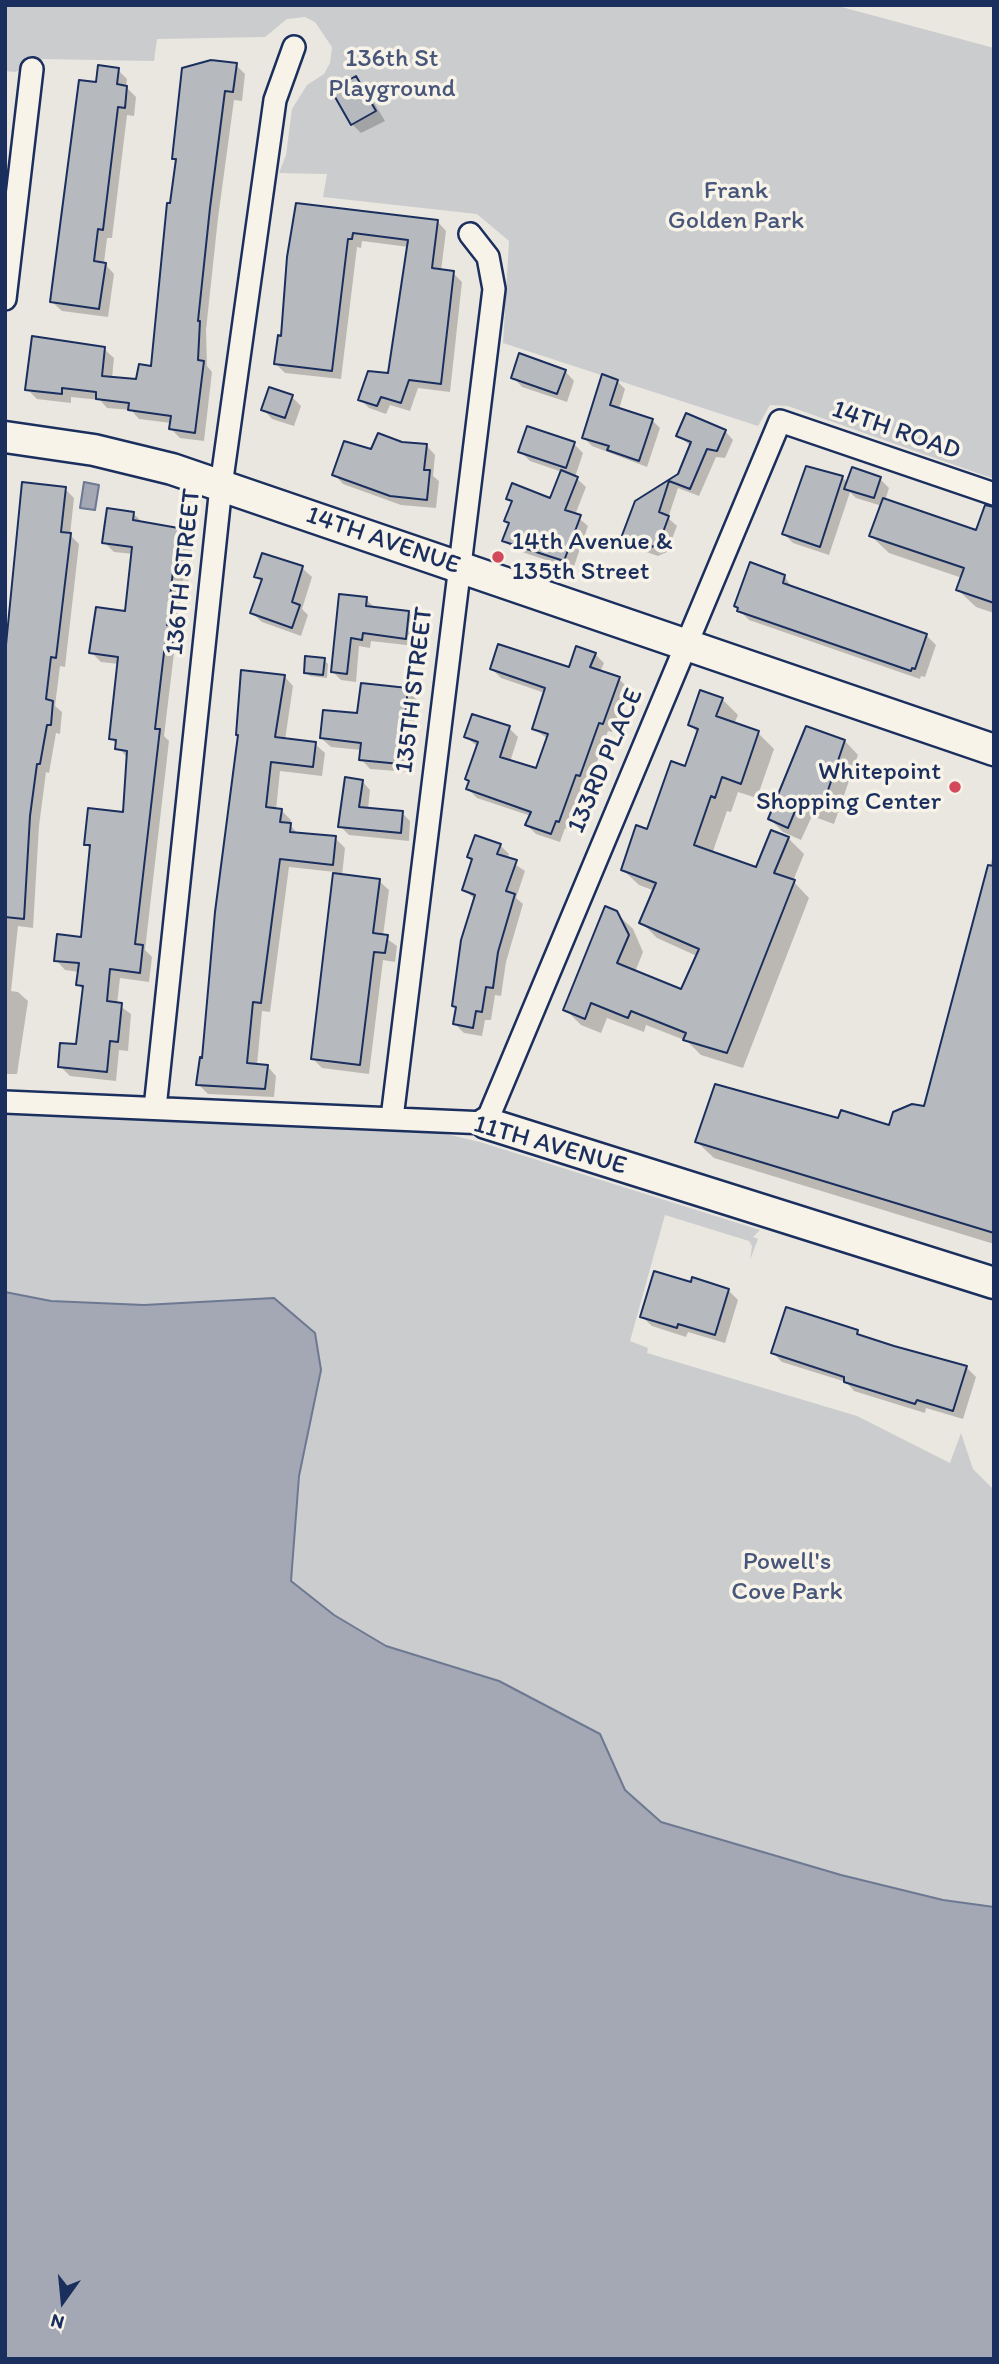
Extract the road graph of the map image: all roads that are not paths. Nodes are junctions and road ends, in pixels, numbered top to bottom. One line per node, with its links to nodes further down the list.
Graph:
1 (294, 47): 7 (street, 136TH STREET)
2 (32, 69): 4 (street)
3 (470, 234): 9 (street, 135TH STREET)
4 (5, 299)
5 (780, 421): 8 (street, 14TH ROAD); 10 (street, 133RD PLACE)
6 (5, 437): 7 (street, 14TH AVENUE)
7 (221, 486): 9 (street, 14TH AVENUE); 13 (street, 136TH STREET)
8 (994, 494)
9 (458, 567): 10 (street, 14TH AVENUE); 14 (street, 135TH STREET)
10 (684, 645): 11 (street, 14TH AVENUE); 15 (street, 133RD PLACE)
11 (994, 750)
12 (5, 1101): 13 (street, 11TH AVENUE)
13 (155, 1108): 14 (street, 11TH AVENUE)
14 (391, 1118): 15 (street, 11TH AVENUE)
15 (486, 1123): 16 (street, 11TH AVENUE)
16 (994, 1283)

